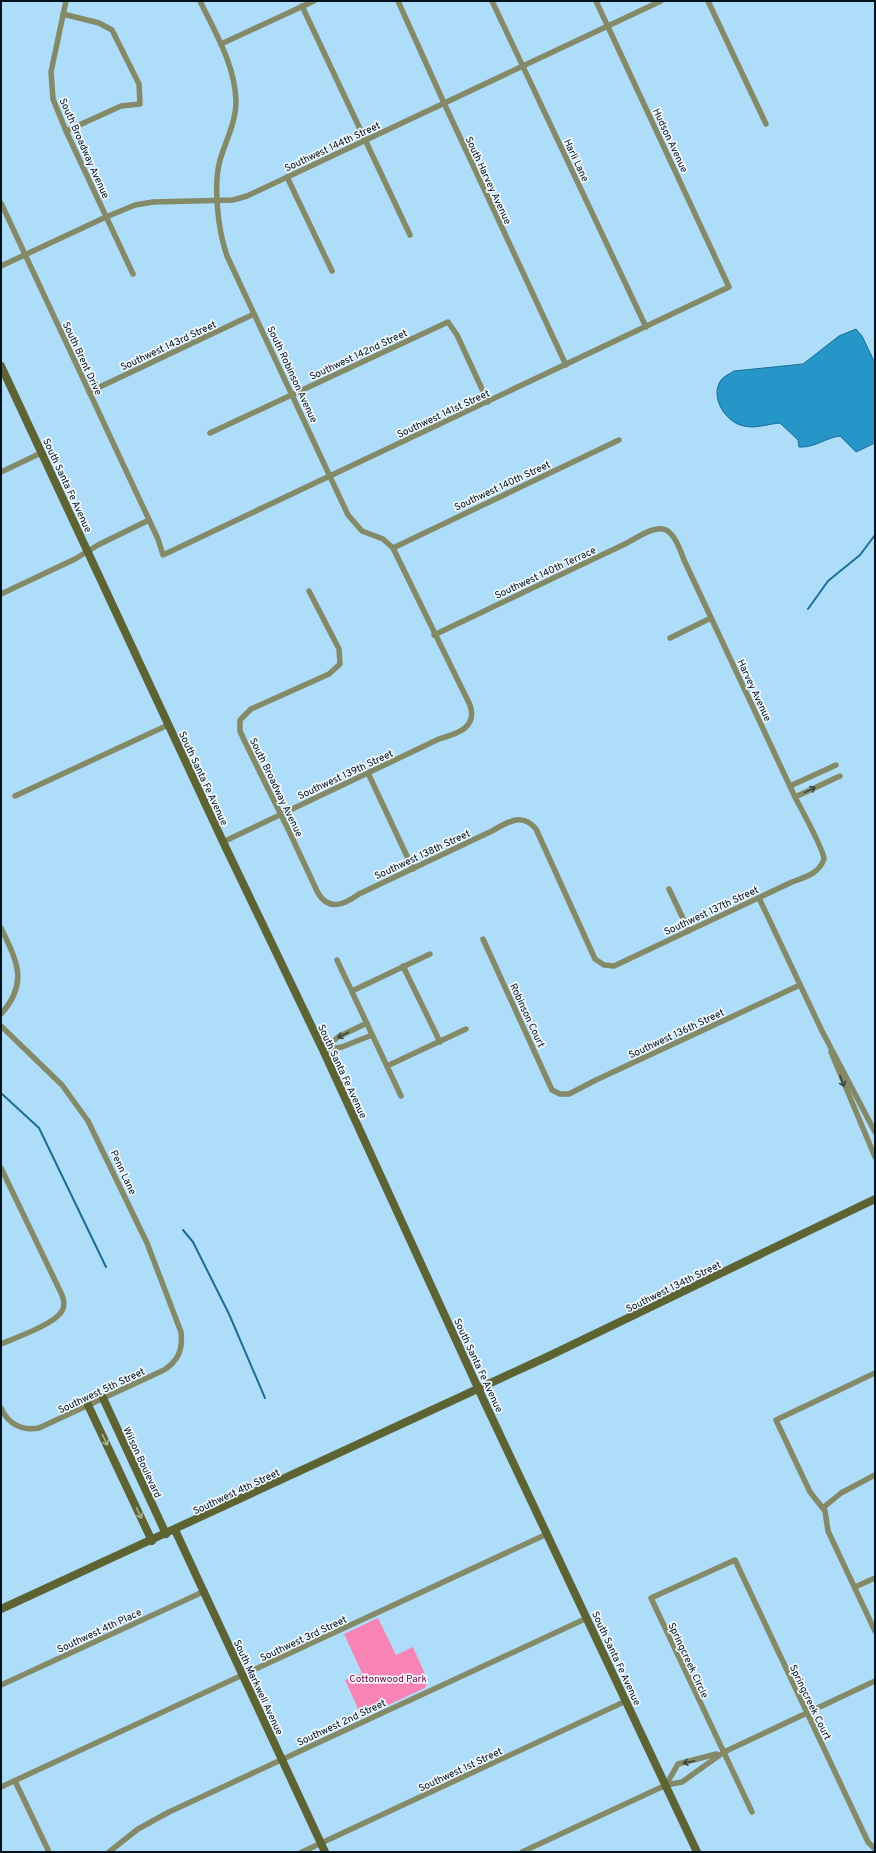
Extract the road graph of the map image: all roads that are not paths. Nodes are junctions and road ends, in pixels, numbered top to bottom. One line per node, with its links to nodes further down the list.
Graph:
1 (66, 1): 10 (street, South Broadway Avenue)
2 (200, 1): 12 (street, South Robinson Avenue)
3 (314, 1): 9 (street)
4 (398, 1): 14 (street, South Harvey Avenue)
5 (492, 1): 13 (street, Harli Lane)
6 (596, 1): 11 (street, Hudson Avenue)
7 (661, 1): 11 (street, Southwest 144th Street)
8 (708, 1): 15 (street)
9 (302, 6): 12 (street); 17 (street)
10 (63, 14): 16 (street, South Broadway Avenue); 16 (street)
11 (608, 26): 13 (street, Southwest 144th Street); 27 (street, Hudson Avenue)
12 (221, 44): 19 (street, South Robinson Avenue)
13 (522, 67): 14 (street, Southwest 144th Street); 29 (street, Harli Lane)
14 (444, 103): 17 (street, Southwest 144th Street); 30 (street, South Harvey Avenue)
15 (766, 124)
16 (66, 131): 21 (street, South Broadway Avenue)
17 (365, 140): 18 (street, Southwest 144th Street); 22 (street)
18 (287, 177): 19 (street, Southwest 144th Street); 25 (street)
19 (218, 200): 21 (street, Southwest 144th Street); 28 (street, South Robinson Avenue)
20 (1, 203): 23 (street, South Brent Drive)
21 (106, 217): 23 (street, Southwest 144th Street); 26 (street, South Broadway Avenue)
22 (410, 235)
23 (25, 255): 24 (street, Southwest 144th Street); 32 (street, South Brent Drive)
24 (1, 266)
25 (332, 271)
26 (133, 274)
27 (729, 287): 29 (street, Southwest 141st Street)
28 (254, 314): 32 (street, Southwest 143rd Street); 33 (street, South Robinson Avenue)
29 (646, 327): 30 (street, Southwest 141st Street)
30 (566, 365): 34 (street, Southwest 141st Street)
31 (1, 368): 37 (main road, South Santa Fe Avenue)
32 (89, 392): 40 (street, South Brent Drive)
33 (292, 395): 34 (street, Southwest 142nd Street); 35 (street, Southwest 142nd Street); 39 (street, South Robinson Avenue)
34 (488, 402): 39 (street, Southwest 141st Street)
35 (210, 433)
36 (619, 440): 42 (street, Southwest 140th Street)
37 (41, 453): 38 (street); 43 (main road, South Santa Fe Avenue)
38 (1, 472)
39 (330, 476): 42 (street, South Robinson Avenue); 44 (street, Southwest 141st Street)
40 (149, 520): 43 (street); 44 (street, South Brent Drive)
41 (663, 529): 47 (street, Harvey Avenue); 48 (street, Southwest 140th Terrace)
42 (393, 548): 48 (street)
43 (88, 551): 46 (street); 50 (main road, South Santa Fe Avenue)
44 (163, 555)
45 (309, 591): 59 (street, South Broadway Avenue)
46 (1, 594)
47 (711, 618): 49 (street); 56 (street, Harvey Avenue)
48 (434, 635): 53 (street, Southwest 139th Street)
49 (670, 638)
50 (168, 725): 57 (street); 60 (main road, South Santa Fe Avenue)
51 (836, 765): 52 (street)
52 (821, 772): 55 (street); 56 (street)
53 (368, 774): 59 (street, Southwest 139th Street); 62 (street)
54 (840, 776): 55 (street)
55 (826, 783): 58 (street, one-way to 55)
56 (790, 786): 58 (street, Harvey Avenue)
57 (15, 796)
58 (795, 797): 61 (street, Harvey Avenue)
59 (281, 814): 60 (street, Southwest 139th Street); 65 (street, South Broadway Avenue)
60 (223, 842): 82 (main road, South Santa Fe Avenue)
61 (823, 863): 64 (street, Southwest 137th Street)
62 (413, 869): 65 (street, Southwest 138th Street); 71 (street, Southwest 138th Street)
63 (669, 889): 67 (street)
64 (759, 898): 67 (street, Southwest 137th Street); 73 (street)
65 (329, 904)
66 (1, 928): 75 (street)
67 (689, 931): 71 (street, Southwest 137th Street)
68 (483, 940): 84 (street, Robinson Court)
69 (430, 954): 72 (street)
70 (337, 960): 74 (street)
71 (604, 965)
72 (403, 966): 74 (street); 81 (street)
73 (800, 985): 79 (street); 84 (street, Southwest 136th Street)
74 (352, 991): 76 (street)
75 (1, 1014)
76 (367, 1023): 80 (street); 82 (street, one-way to 82)
77 (1, 1026): 91 (street, Penn Lane)
78 (466, 1029): 81 (street)
79 (822, 1031): 86 (street); 87 (street, one-way to 87)
80 (372, 1035): 82 (street); 83 (street)
81 (440, 1042): 83 (street)
82 (323, 1050): 93 (main road, South Santa Fe Avenue)
83 (387, 1066): 85 (street)
84 (560, 1094)
85 (401, 1096)
86 (875, 1132)
87 (875, 1157)
88 (1, 1168): 90 (street)
89 (875, 1199): 93 (main road, Southwest 134th Street)
90 (1, 1344)
91 (180, 1354): 94 (street, Southwest 5th Street)
92 (875, 1373): 98 (street)
93 (478, 1389): 99 (main road, Southwest 4th Street); 101 (main road, South Santa Fe Avenue)
94 (103, 1398): 95 (street, Southwest 5th Street); 100 (main road, Wilson Boulevard)
95 (88, 1405): 96 (street, Southwest 5th Street); 102 (main road, one-way to 102)
96 (1, 1408)
97 (875, 1475): 98 (street)
98 (824, 1507): 105 (street)
99 (175, 1530): 100 (main road, Southwest 4th Street); 106 (main road, South Markwell Avenue)
100 (166, 1534): 102 (main road, Southwest 4th Street)
101 (547, 1534): 108 (main road, South Santa Fe Avenue); 110 (street, Southwest 3rd Street)
102 (152, 1541): 107 (main road, Southwest 4th Street)
103 (735, 1560): 114 (street, Springcreek Court); 115 (street, Springcreek Circle)
104 (875, 1578): 105 (street)
105 (855, 1587): 109 (street)
106 (205, 1591): 110 (main road, South Markwell Avenue); 112 (street, Southwest 4th Place)
107 (1, 1609)
108 (587, 1618): 113 (main road, South Santa Fe Avenue); 116 (street, Southwest 2nd Street)
109 (875, 1631)
110 (242, 1676): 116 (main road, South Markwell Avenue); 117 (street, Southwest 3rd Street)
111 (875, 1681): 114 (street)
112 (1, 1685)
113 (626, 1701): 118 (main road, South Santa Fe Avenue); 121 (street, Southwest 1st Street)
114 (807, 1713): 115 (street); 122 (street, Springcreek Court)
115 (724, 1752): 118 (street); 118 (street, one-way to 118); 120 (street, Springcreek Circle)
116 (282, 1759): 121 (main road, South Markwell Avenue); 124 (street, Southwest 2nd Street)
117 (15, 1781): 119 (street, Southwest 3rd Street); 123 (street)
118 (666, 1785): 127 (street); 128 (main road, South Santa Fe Avenue)
119 (1, 1787)
120 (752, 1812)
121 (321, 1843): 125 (street, Southwest 1st Street); 126 (main road, South Markwell Avenue)
122 (875, 1849)
123 (48, 1852)
124 (109, 1852)
125 (302, 1852)
126 (325, 1852)
127 (522, 1852)
128 (697, 1852)

